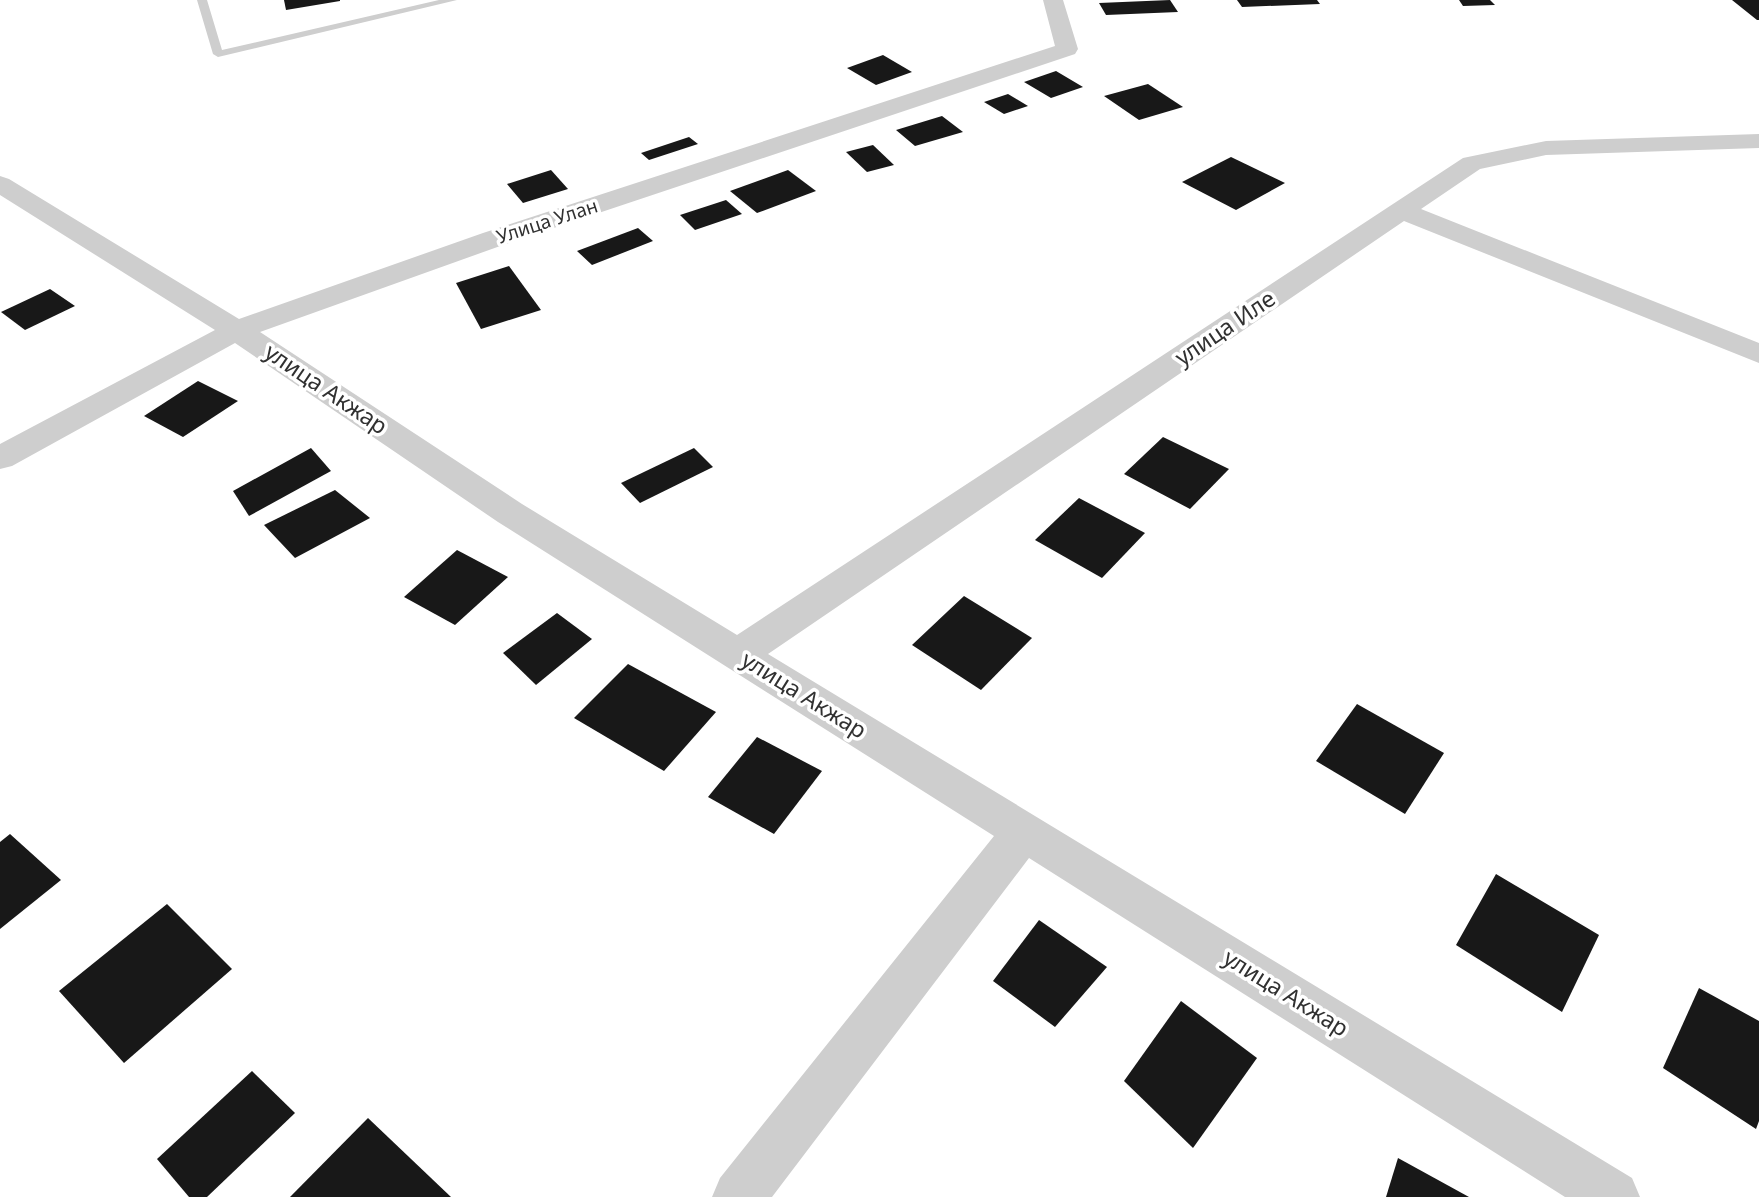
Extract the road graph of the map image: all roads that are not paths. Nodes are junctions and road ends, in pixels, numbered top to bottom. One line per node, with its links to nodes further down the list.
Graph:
1 (202, 0): 2 (lane)
2 (452, 0)
3 (1053, 0): 7 (street, Улица Улан)
4 (1759, 141): 6 (street, улица Иле)
5 (0, 184): 7 (street, улица Акжар)
6 (1401, 210): 8 (street); 10 (street, улица Иле)
7 (237, 330): 9 (street, Улица Улан); 10 (street, улица Акжар)
8 (1759, 354)
9 (0, 458)
10 (738, 654): 11 (street, улица Акжар)
11 (1024, 830): 12 (street); 13 (street, улица Акжар)
12 (739, 1197)
13 (1613, 1197)

